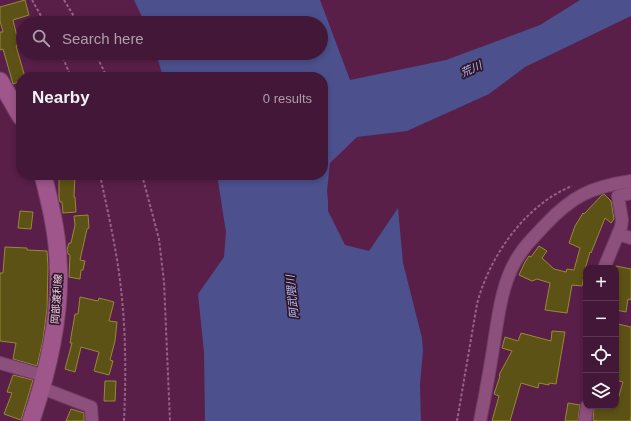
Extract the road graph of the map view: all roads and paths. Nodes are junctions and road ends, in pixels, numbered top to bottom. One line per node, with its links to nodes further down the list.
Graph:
1 (32, 0): 3 (path)
2 (64, 0): 4 (path)
3 (41, 16)
4 (74, 16)
5 (64, 60): 7 (path)
6 (98, 60): 8 (path)
7 (69, 72)
8 (104, 72)
9 (0, 81): 10 (main road)
10 (16, 108)
11 (44, 180): 20 (main road, 岡部渡利線)
12 (101, 180): 24 (path)
13 (143, 180): 25 (path)
14 (631, 181): 26 (street)
15 (631, 193): 16 (street)
16 (618, 234): 17 (street); 18 (street)
17 (631, 238)
18 (605, 265)
19 (0, 363): 20 (street)
20 (44, 382): 22 (main road, 岡部渡利線); 23 (street)
21 (587, 409): 27 (street)
22 (31, 421)
23 (92, 421)
24 (124, 421)
25 (170, 421)
26 (480, 421)
27 (585, 421)

